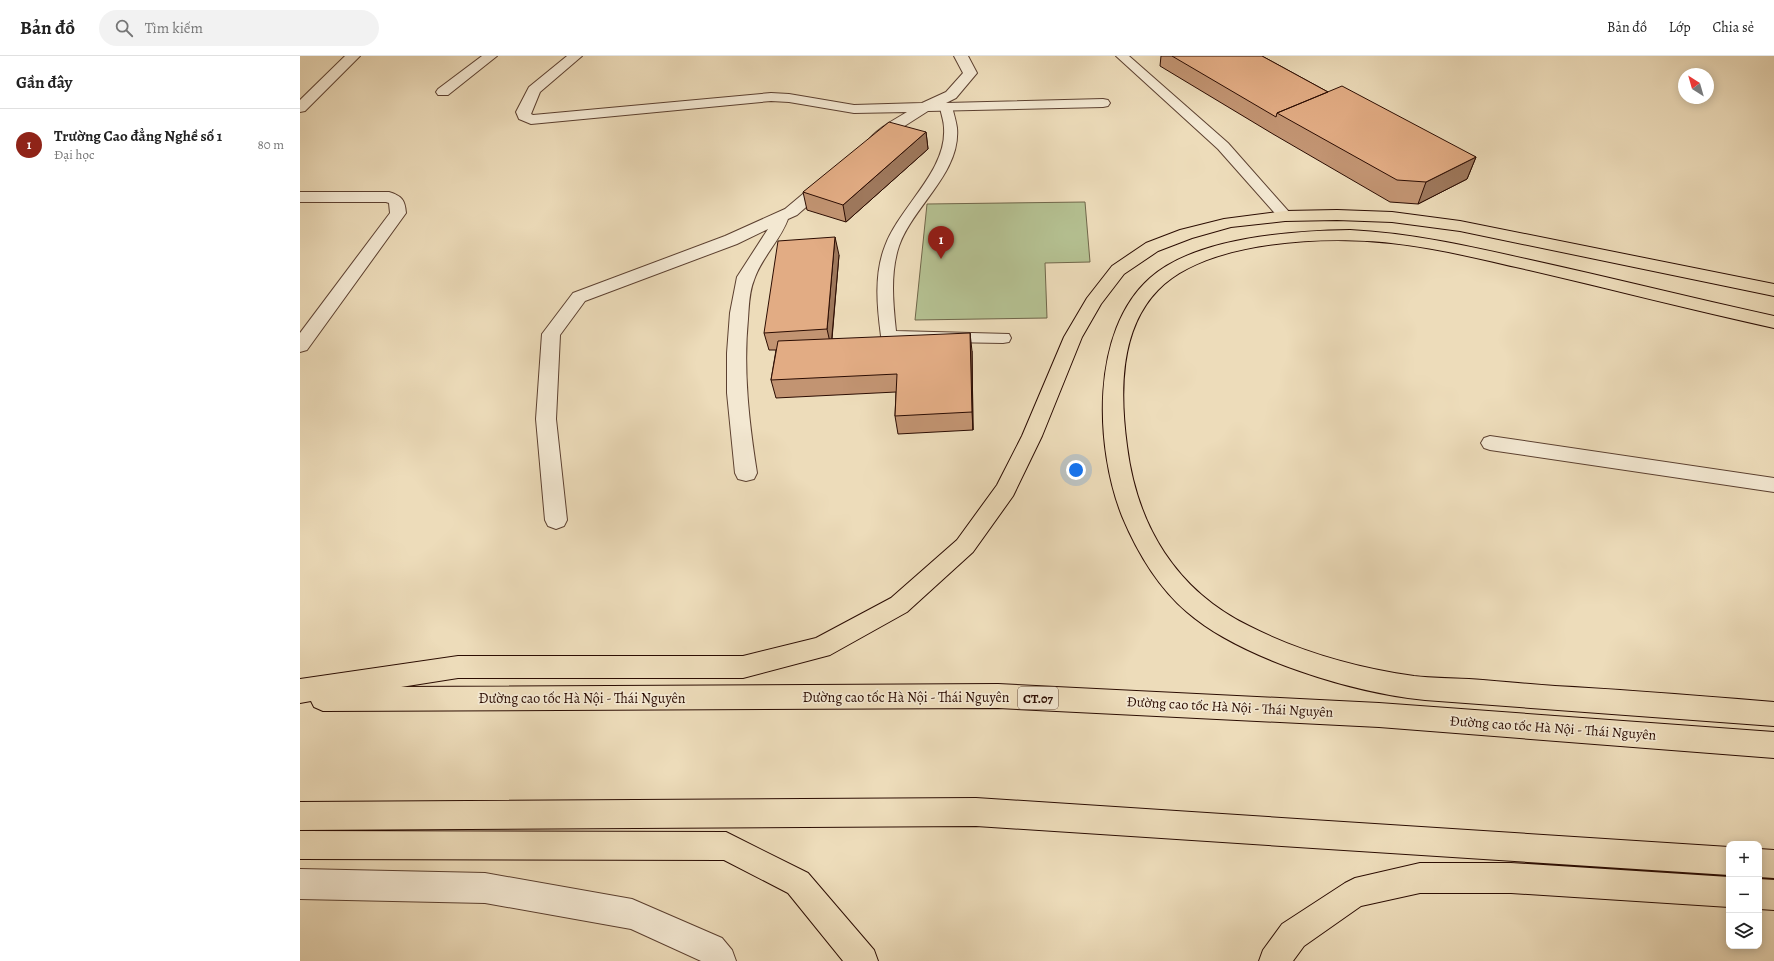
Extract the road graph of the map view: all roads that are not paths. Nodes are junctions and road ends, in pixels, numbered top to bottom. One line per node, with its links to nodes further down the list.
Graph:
1 (353, 56): 10 (street)
2 (490, 56): 6 (street)
3 (575, 56): 8 (street)
4 (961, 56): 8 (street)
5 (1122, 56): 14 (lane)
6 (443, 92)
7 (1103, 103): 9 (street)
8 (925, 107): 9 (street); 11 (street)
9 (946, 107): 18 (lane)
10 (300, 108)
11 (863, 151)
12 (839, 172): 15 (street)
13 (300, 197): 19 (street)
14 (1285, 216): 16 (highway); 24 (highway)
15 (781, 217): 21 (street); 23 (street)
16 (1774, 290)
17 (1774, 322): 26 (highway)
18 (1003, 338)
19 (300, 346)
20 (1490, 443): 22 (lane)
21 (746, 473)
22 (1774, 485)
23 (556, 520)
24 (300, 691)
25 (300, 699): 27 (highway, Đường cao tốc Hà Nội - Thái Nguyên / CT.07)
26 (1774, 714)
27 (1774, 744)
28 (300, 816): 30 (highway)
29 (300, 845): 38 (highway)
30 (1726, 861)
31 (1762, 863): 32 (highway)
32 (1774, 864)
33 (300, 884): 37 (street)
34 (1726, 892): 39 (highway)
35 (1762, 894): 36 (highway)
36 (1774, 895)
37 (721, 961)
38 (863, 961)
39 (1274, 961)

